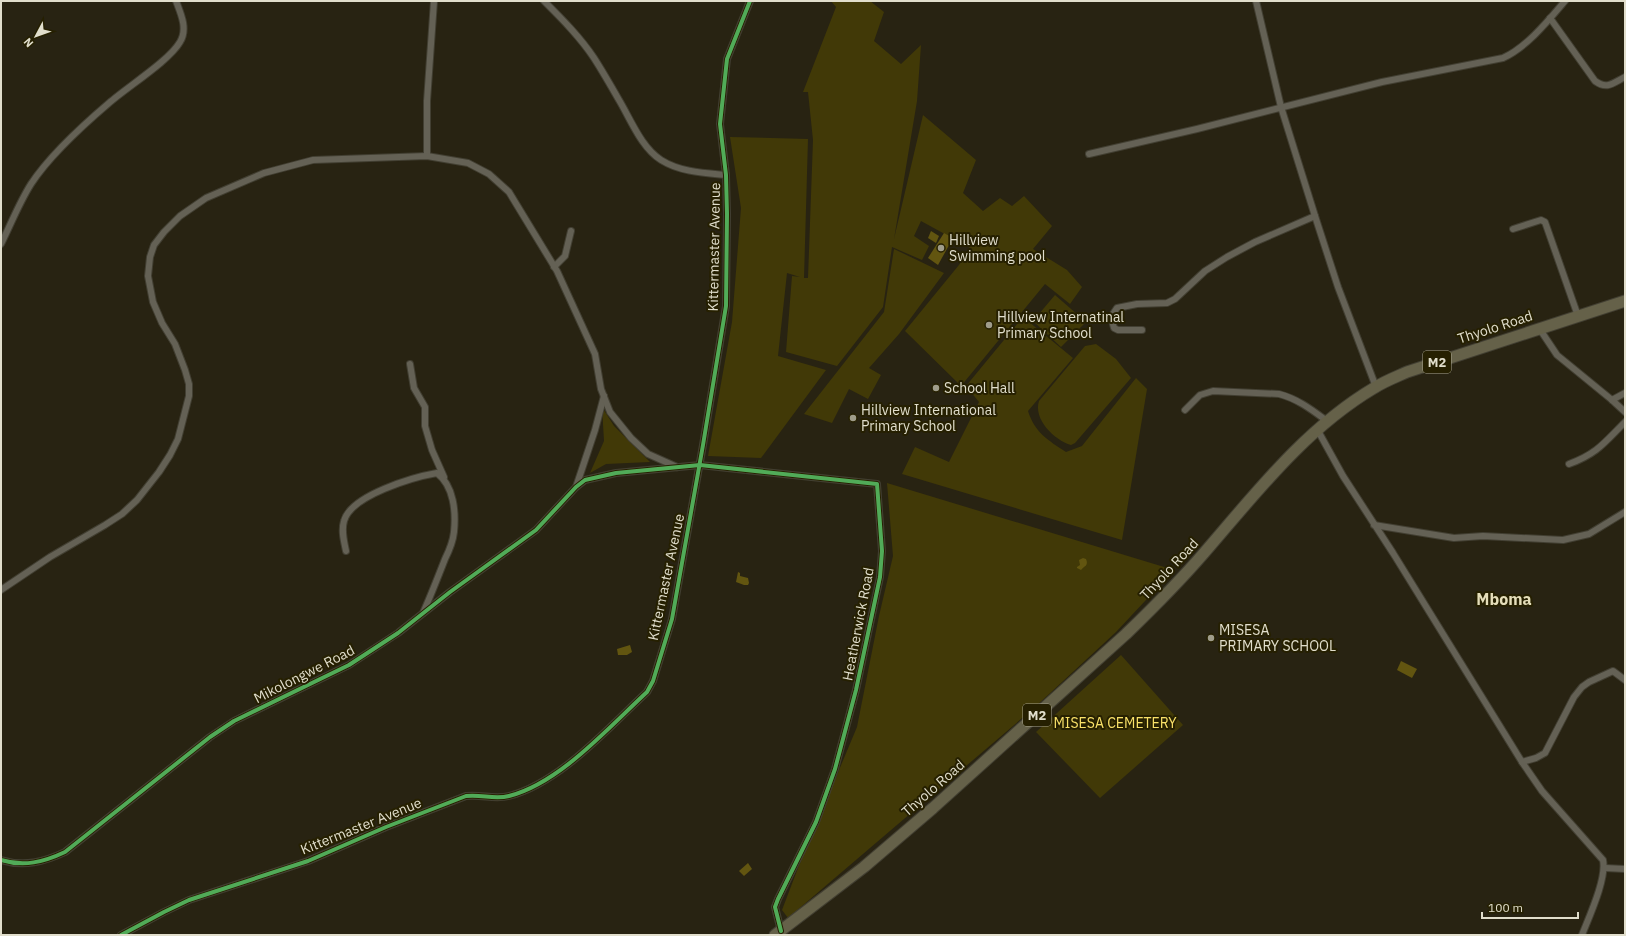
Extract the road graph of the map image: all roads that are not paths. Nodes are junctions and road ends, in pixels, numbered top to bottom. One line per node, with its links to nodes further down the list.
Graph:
1 (176, 1): 16 (street)
2 (434, 1): 11 (street)
3 (544, 1): 12 (street)
4 (750, 1): 12 (street, Kittermaster Avenue)
5 (1256, 1): 9 (street)
6 (1565, 1): 7 (street)
7 (1550, 18): 8 (street); 9 (street)
8 (1625, 77)
9 (1281, 107): 10 (street); 13 (street)
10 (1089, 154)
11 (427, 156): 17 (street); 40 (street)
12 (726, 175): 33 (street, Kittermaster Avenue)
13 (1315, 216): 21 (street); 23 (street)
14 (1513, 229): 19 (street)
15 (572, 231): 17 (street)
16 (1, 244)
17 (554, 267): 25 (street)
18 (1625, 301): 19 (highway, Thyolo Road / M2)
19 (1578, 316): 20 (highway, Thyolo Road / M2)
20 (1539, 328): 23 (highway, Thyolo Road / M2); 26 (street)
21 (1142, 330)
22 (410, 364): 35 (street)
23 (1376, 387): 29 (highway, Thyolo Road / M2)
24 (1625, 393): 26 (street)
25 (604, 396): 34 (street); 36 (street)
26 (1612, 400): 28 (street)
27 (1185, 410): 29 (street)
28 (1625, 412)
29 (1327, 421): 31 (highway, Thyolo Road / M2)
30 (1625, 422): 32 (street)
31 (1317, 429): 38 (street); 47 (highway, Thyolo Road / M2)
32 (1569, 464)
33 (700, 465): 34 (street, Mikolongwe Road); 47 (street, Heatherwick Road); 48 (street, Kittermaster Avenue)
34 (678, 468): 36 (street, Mikolongwe Road)
35 (446, 480): 39 (street); 41 (street)
36 (576, 486): 41 (street, Mikolongwe Road)
37 (1624, 515): 38 (street)
38 (1374, 525): 43 (street)
39 (346, 551)
40 (1, 590)
41 (423, 614): 44 (street, Mikolongwe Road)
42 (1625, 680): 43 (street)
43 (1522, 762): 45 (street)
44 (1, 860)
45 (1605, 868): 46 (street); 49 (street)
46 (1625, 869)
47 (778, 933)
48 (121, 935)
49 (1582, 935)

